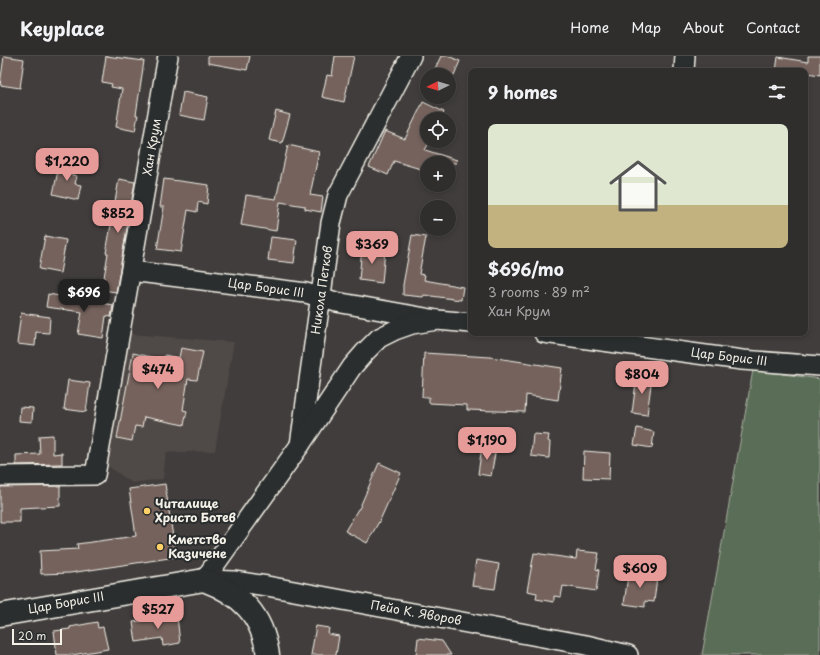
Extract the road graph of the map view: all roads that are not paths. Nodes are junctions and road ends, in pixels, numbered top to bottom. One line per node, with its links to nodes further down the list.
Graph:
1 (168, 56): 5 (street, Хан Крум)
2 (411, 56): 6 (street, Никола Петков)
3 (685, 56): 4 (street)
4 (684, 68)
5 (131, 271): 6 (street, Цар Борис III); 13 (street, Хан Крум)
6 (320, 297): 7 (street, Цар Борис III); 12 (street, Никола Петков)
7 (437, 320): 8 (street, Цар Борис III); 12 (street)
8 (468, 323)
9 (590, 336): 10 (street, Цар Борис III)
10 (652, 340): 11 (street, Цар Борис III)
11 (820, 366)
12 (300, 445): 14 (street)
13 (0, 476)
14 (204, 580): 15 (street, Цар Борис III); 16 (street); 17 (street, Пейо К. Яворов)
15 (0, 615)
16 (268, 655)
17 (628, 655)

